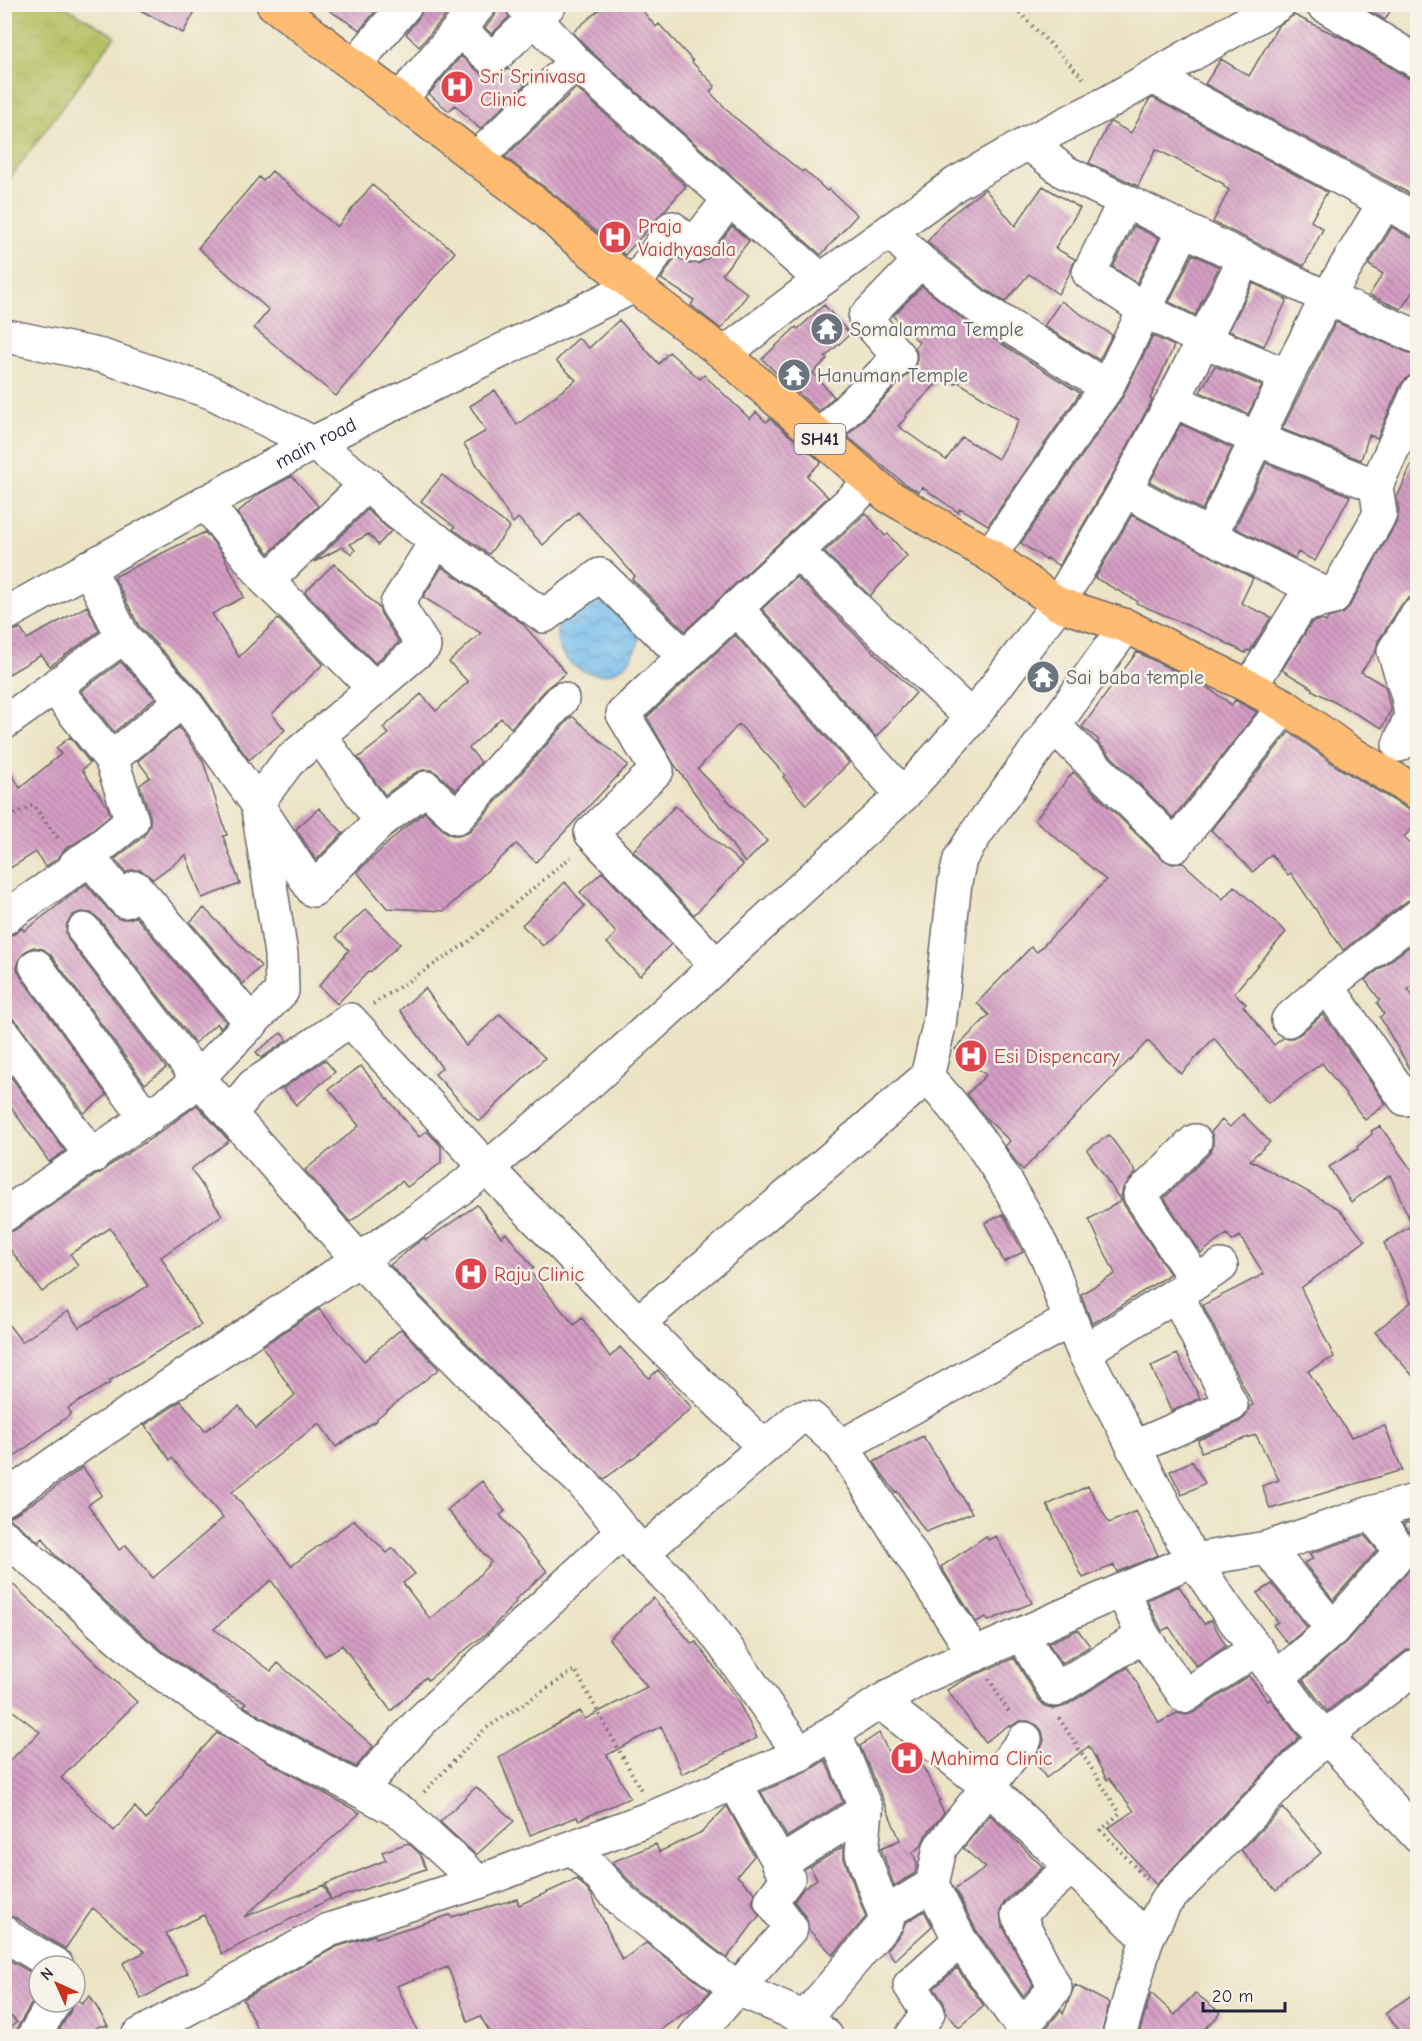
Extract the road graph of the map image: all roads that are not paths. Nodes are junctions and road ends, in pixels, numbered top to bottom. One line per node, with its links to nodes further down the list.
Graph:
1 (273, 4): 10 (main road, SH41)
2 (406, 4): 10 (street)
3 (480, 4): 7 (street)
4 (1279, 4): 11 (street)
5 (1322, 4): 9 (street)
6 (536, 9): 7 (street); 8 (street)
7 (459, 30): 12 (street)
8 (575, 62): 14 (street); 15 (street)
9 (1418, 62)
10 (354, 66): 12 (main road, SH41)
11 (1153, 77): 13 (street); 17 (street)
12 (399, 101): 14 (main road, SH41)
13 (1028, 143): 16 (street); 20 (street)
14 (476, 159): 24 (main road, SH41)
15 (729, 200): 23 (street); 24 (street)
16 (1125, 201): 19 (street); 26 (street)
17 (1385, 202): 18 (street); 25 (street)
18 (1418, 220)
19 (1184, 229): 21 (street); 26 (street)
20 (890, 231): 22 (street); 23 (street)
21 (1245, 258): 25 (street); 29 (street)
22 (920, 261): 32 (street); 35 (street)
23 (821, 280): 30 (street)
24 (634, 286): 30 (main road, SH41); 37 (street, main road)
25 (1327, 298): 27 (street); 31 (street)
26 (1146, 311): 29 (street); 32 (street)
27 (1418, 337)
28 (4, 338): 37 (street)
29 (1203, 340): 31 (street); 34 (street)
30 (724, 354): 35 (main road, SH41)
31 (1287, 376): 36 (street)
32 (1107, 387): 46 (street)
33 (1418, 392): 40 (street)
34 (1173, 400): 36 (street); 41 (street)
35 (819, 438): 38 (main road, SH41)
36 (1257, 439): 40 (street); 43 (street)
37 (313, 443): 39 (street); 42 (street, main road)
38 (871, 482): 45 (street); 46 (main road, SH41)
39 (367, 484): 44 (street); 48 (street)
40 (1376, 486): 49 (street)
41 (1125, 490): 43 (street); 50 (street)
42 (205, 502): 47 (street, main road); 48 (street)
43 (1209, 536): 49 (street)
44 (437, 540): 56 (street); 59 (street)
45 (796, 552): 51 (street); 63 (street)
46 (990, 555): 50 (main road, SH41)
47 (88, 567): 53 (street, main road); 55 (street)
48 (267, 581): 59 (street)
49 (1333, 598): 58 (street)
50 (1058, 604): 54 (main road, SH41); 63 (street)
51 (736, 608): 56 (street); 71 (street)
52 (1418, 614): 67 (street)
53 (4, 615)
54 (1126, 626): 58 (main road, SH41); 65 (street)
55 (123, 637): 57 (street); 61 (street)
56 (685, 657): 79 (street)
57 (54, 687): 64 (street); 69 (street)
58 (1250, 687): 62 (main road, SH41)
59 (375, 689): 66 (street)
60 (562, 699): 73 (street)
61 (183, 700): 69 (street); 72 (street)
62 (1285, 706): 65 (street); 68 (main road, SH41)
63 (972, 718): 71 (street)
64 (4, 723)
65 (1053, 725): 84 (street)
66 (319, 735): 72 (street); 73 (street)
67 (1408, 745): 68 (street)
68 (1349, 752): 70 (main road, SH41)
69 (111, 759): 74 (street)
70 (1418, 793)
71 (903, 795): 79 (street)
72 (257, 803): 73 (street); 82 (street)
73 (381, 821)
74 (80, 863): 76 (street); 82 (street)
75 (1418, 916): 80 (street)
76 (4, 918)
77 (84, 930): 85 (street)
78 (36, 966): 88 (street)
79 (717, 966): 91 (street)
80 (1327, 986): 81 (street); 86 (street)
81 (1288, 1020)
82 (252, 1023): 85 (street)
83 (4, 1035): 90 (street)
84 (927, 1077): 95 (street); 96 (street)
85 (198, 1078): 87 (street); 88 (street)
86 (1418, 1094)
87 (230, 1114): 91 (street); 93 (street)
88 (147, 1119): 90 (street)
89 (1195, 1141): 94 (street)
90 (93, 1157): 92 (street)
91 (487, 1168): 93 (street); 96 (street)
92 (4, 1215)
93 (359, 1260): 101 (street); 105 (street)
94 (1198, 1281): 97 (street); 100 (street)
95 (1070, 1320): 97 (street); 98 (street)
96 (638, 1323): 99 (street)
97 (1084, 1353): 100 (street)
98 (842, 1446): 99 (street); 113 (street)
99 (764, 1447): 105 (street)
100 (1133, 1448): 107 (street)
101 (4, 1499)
102 (1418, 1500): 103 (street)
103 (1371, 1513): 106 (street); 109 (street)
104 (4, 1537): 123 (street)
105 (632, 1542): 120 (street); 123 (street)
106 (1267, 1548): 107 (street); 109 (street)
107 (1193, 1560): 108 (street); 112 (street)
108 (1122, 1590): 110 (street); 111 (street)
109 (1334, 1629): 115 (street)
110 (1022, 1635): 111 (street); 113 (street)
111 (1143, 1636): 112 (street)
112 (1256, 1649): 115 (street)
113 (975, 1655): 116 (street)
114 (1418, 1665): 118 (street)
115 (1277, 1678): 118 (street)
116 (880, 1702): 117 (street); 122 (street)
117 (834, 1731): 120 (street); 124 (street)
118 (1326, 1736): 125 (street); 133 (street)
119 (1025, 1739): 122 (street)
120 (800, 1754): 121 (street)
121 (735, 1783): 126 (street); 127 (street)
122 (987, 1786): 128 (street); 130 (street)
123 (360, 1790): 129 (street)
124 (866, 1810): 127 (street); 131 (street)
125 (1418, 1836)
126 (573, 1846): 129 (street); 136 (street)
127 (780, 1864): 136 (street)
128 (1072, 1866): 133 (street); 134 (street)
129 (478, 1882): 140 (street)
130 (932, 1885): 131 (street); 134 (street)
131 (884, 1914): 138 (street)
132 (4, 1933): 135 (street)
133 (1147, 1938): 143 (street)
134 (960, 1940): 142 (street)
135 (37, 1954)
136 (736, 1988): 138 (street); 141 (street)
137 (47, 2014): 139 (street)
138 (815, 2027)
139 (34, 2037)
140 (138, 2037)
141 (695, 2037)
142 (912, 2037)
143 (1119, 2037)

